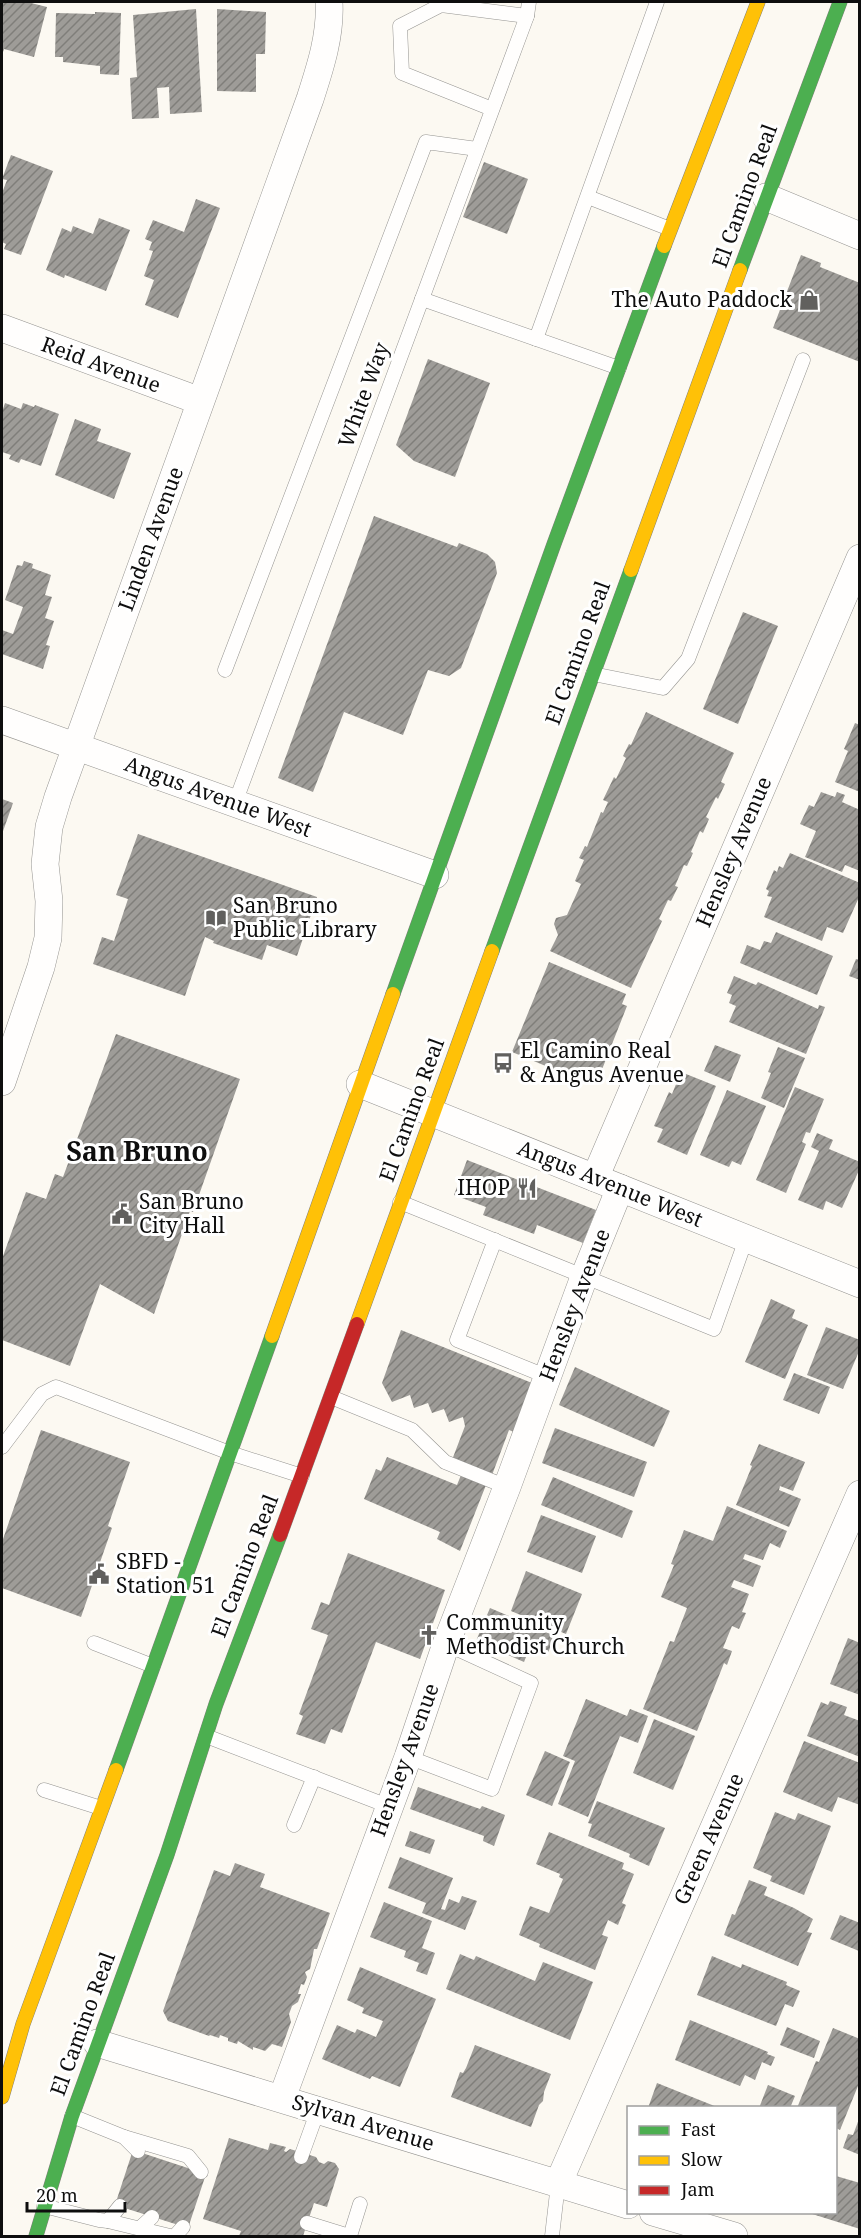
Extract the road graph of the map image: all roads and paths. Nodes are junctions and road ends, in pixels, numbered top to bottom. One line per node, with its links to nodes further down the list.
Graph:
1 (329, 2): 18 (street, Linden Avenue)
2 (530, 2): 6 (lane, White Way)
3 (657, 2): 9 (lane)
4 (758, 2): 11 (main road)
5 (840, 2): 10 (main road, El Camino Real)
6 (527, 16): 7 (lane, White Way); 7 (lane)
7 (492, 109): 8 (lane, White Way)
8 (477, 148): 13 (lane, White Way); 20 (lane)
9 (588, 197): 11 (lane); 15 (lane)
10 (766, 197): 12 (street); 21 (main road, El Camino Real)
11 (670, 230): 17 (main road)
12 (860, 236)
13 (422, 299): 15 (lane); 24 (lane, White Way)
14 (2, 328): 18 (street, Reid Avenue)
15 (536, 339): 17 (lane)
16 (803, 360): 21 (lane)
17 (619, 368): 25 (main road)
18 (200, 401): 23 (street, Linden Avenue)
19 (860, 558): 29 (street, Hensley Avenue)
20 (225, 670)
21 (593, 674): 28 (main road, El Camino Real)
22 (2, 720): 23 (street, Angus Avenue West)
23 (76, 746): 24 (street, Angus Avenue West); 26 (street, Linden Avenue)
24 (235, 803): 25 (street, Angus Avenue West)
25 (435, 875): 27 (main road)
26 (2, 1082)
27 (360, 1084): 28 (street, Angus Avenue West); 39 (main road)
28 (432, 1114): 29 (street, Angus Avenue West); 31 (main road, El Camino Real)
29 (595, 1178): 30 (street, Angus Avenue West)
30 (620, 1188): 32 (street, Angus Avenue West); 34 (street, Hensley Avenue)
31 (400, 1202): 33 (lane); 37 (main road, El Camino Real)
32 (746, 1239): 34 (lane); 35 (street, Angus Avenue West)
33 (495, 1240): 34 (lane); 36 (lane)
34 (584, 1277): 36 (street, Hensley Avenue)
35 (860, 1284)
36 (548, 1377): 41 (street, Hensley Avenue)
37 (329, 1396): 40 (main road, El Camino Real); 41 (lane)
38 (2, 1447): 39 (lane)
39 (230, 1453): 40 (lane); 45 (main road)
40 (302, 1476): 46 (main road, El Camino Real)
41 (507, 1487): 44 (street, Hensley Avenue)
42 (860, 1494): 64 (street, Green Avenue)
43 (94, 1643): 45 (lane)
44 (446, 1644): 47 (street, Hensley Avenue); 47 (lane)
45 (153, 1666): 51 (main road)
46 (206, 1736): 48 (lane); 53 (main road, El Camino Real)
47 (408, 1757): 50 (street, Hensley Avenue)
48 (314, 1777): 50 (lane); 52 (lane)
49 (44, 1790): 51 (lane)
50 (388, 1806): 55 (street, Hensley Avenue)
51 (101, 1808): 54 (main road)
52 (294, 1826)
53 (97, 2043): 55 (street, Sylvan Avenue); 57 (main road, El Camino Real)
54 (2, 2097)
55 (282, 2098): 56 (street, Sylvan Avenue)
56 (318, 2110): 61 (lane); 64 (street, Sylvan Avenue)
57 (72, 2116): 58 (lane); 67 (main road, El Camino Real)
58 (124, 2137): 59 (lane); 60 (lane)
59 (157, 2147): 62 (lane); 63 (lane)
60 (138, 2151)
61 (301, 2157)
62 (169, 2162)
63 (201, 2172)
64 (558, 2184): 66 (street, Sylvan Avenue); 78 (lane)
65 (360, 2204): 77 (lane)
66 (627, 2205)
67 (44, 2206): 71 (lane); 75 (main road, El Camino Real)
68 (120, 2206): 71 (lane)
69 (659, 2214): 74 (street)
70 (152, 2217): 73 (lane)
71 (108, 2221): 73 (lane)
72 (307, 2223): 77 (lane)
73 (140, 2228): 76 (lane)
74 (720, 2235)
75 (36, 2236)
76 (170, 2236)
77 (350, 2236)
78 (552, 2236)

